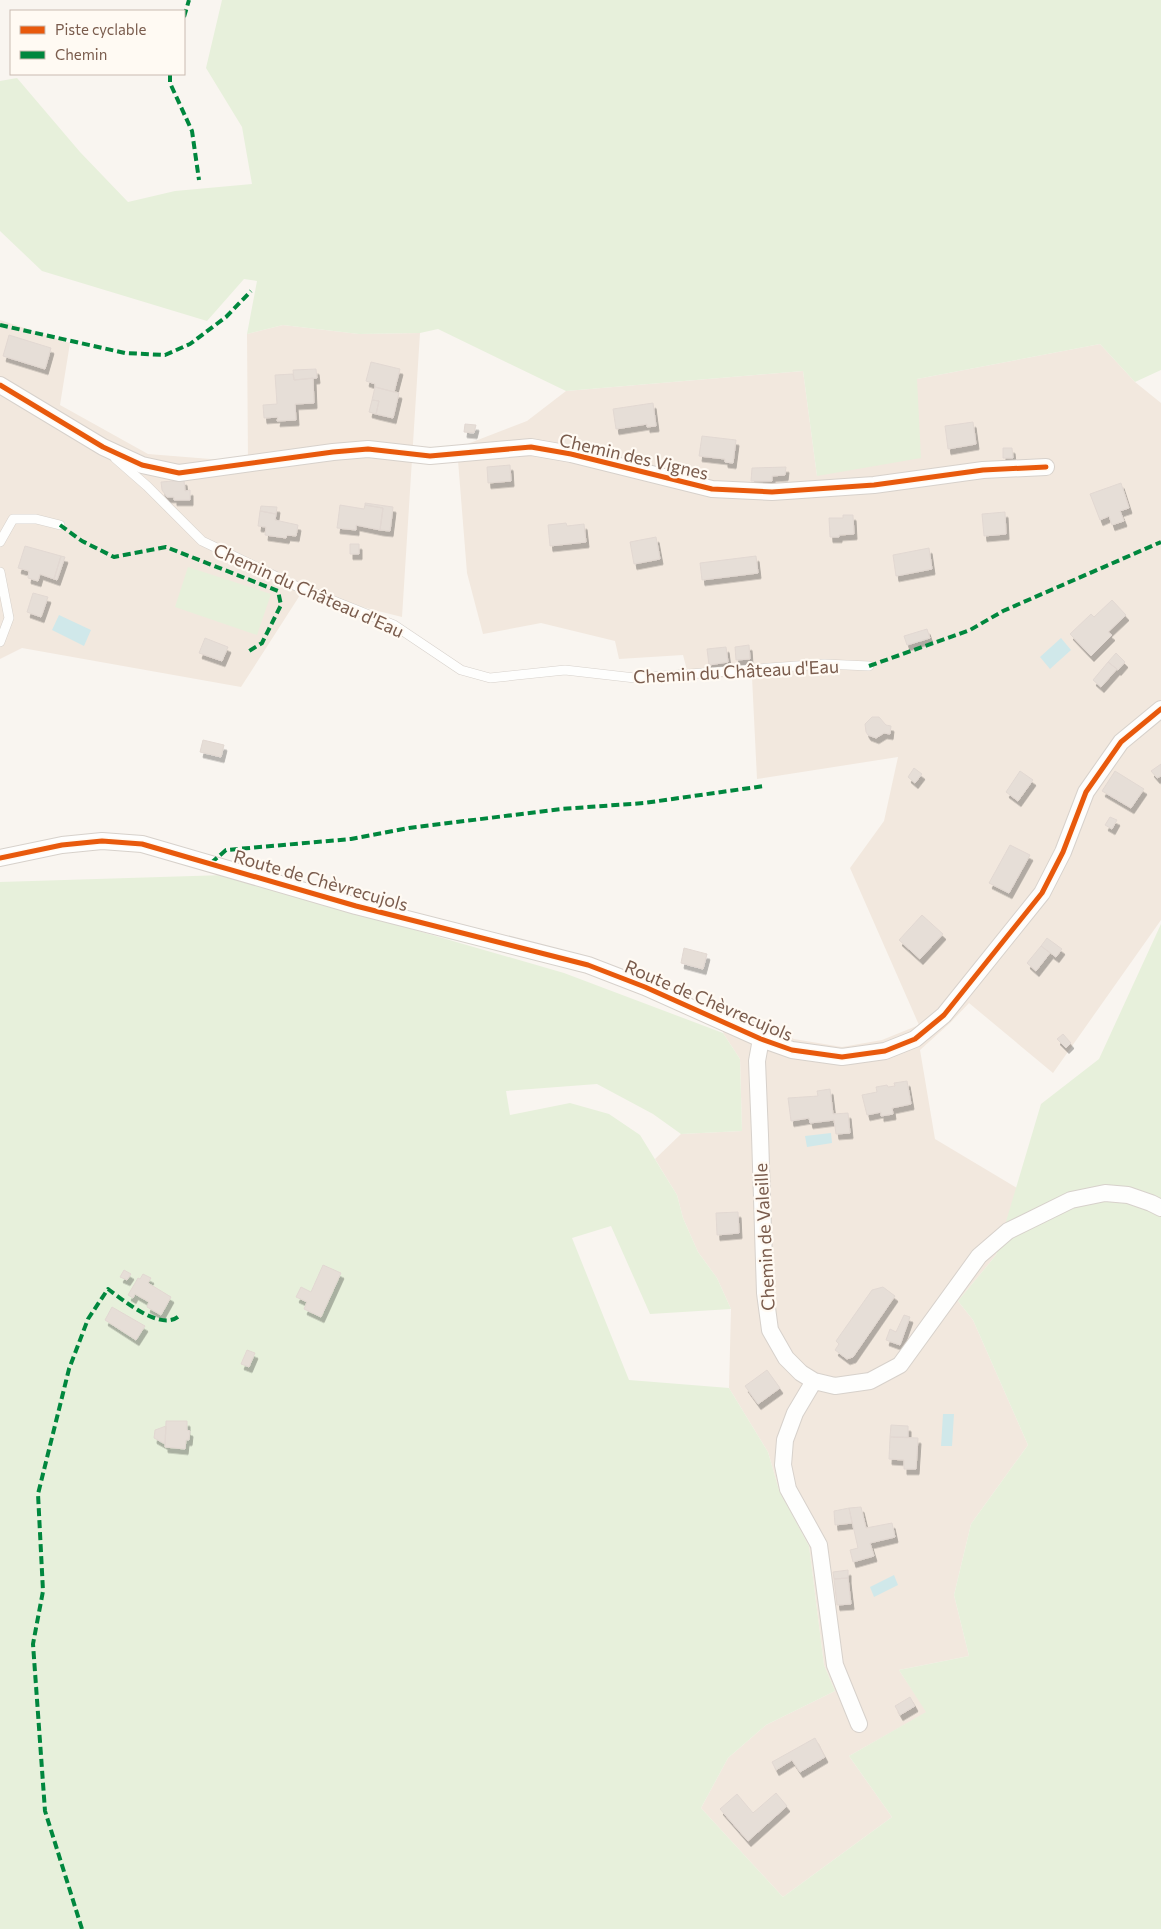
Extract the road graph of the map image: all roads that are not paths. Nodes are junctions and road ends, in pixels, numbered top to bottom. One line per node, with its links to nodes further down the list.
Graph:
1 (0, 385): 2 (street, Chemin des Vignes)
2 (103, 447): 3 (street, Chemin des Vignes); 8 (lane, Chemin du Château d'Eau)
3 (1046, 467)
4 (60, 524): 5 (lane)
5 (0, 542)
6 (0, 572): 7 (lane)
7 (0, 642)
8 (869, 666)
9 (1161, 709): 11 (street, Route de Chèvrecujols)
10 (0, 858): 11 (street, Route de Chèvrecujols)
11 (761, 1039): 13 (street, Chemin de Valeille)
12 (1161, 1208): 13 (street, Chemin de Valeille)
13 (814, 1381): 14 (street)
14 (859, 1724)

